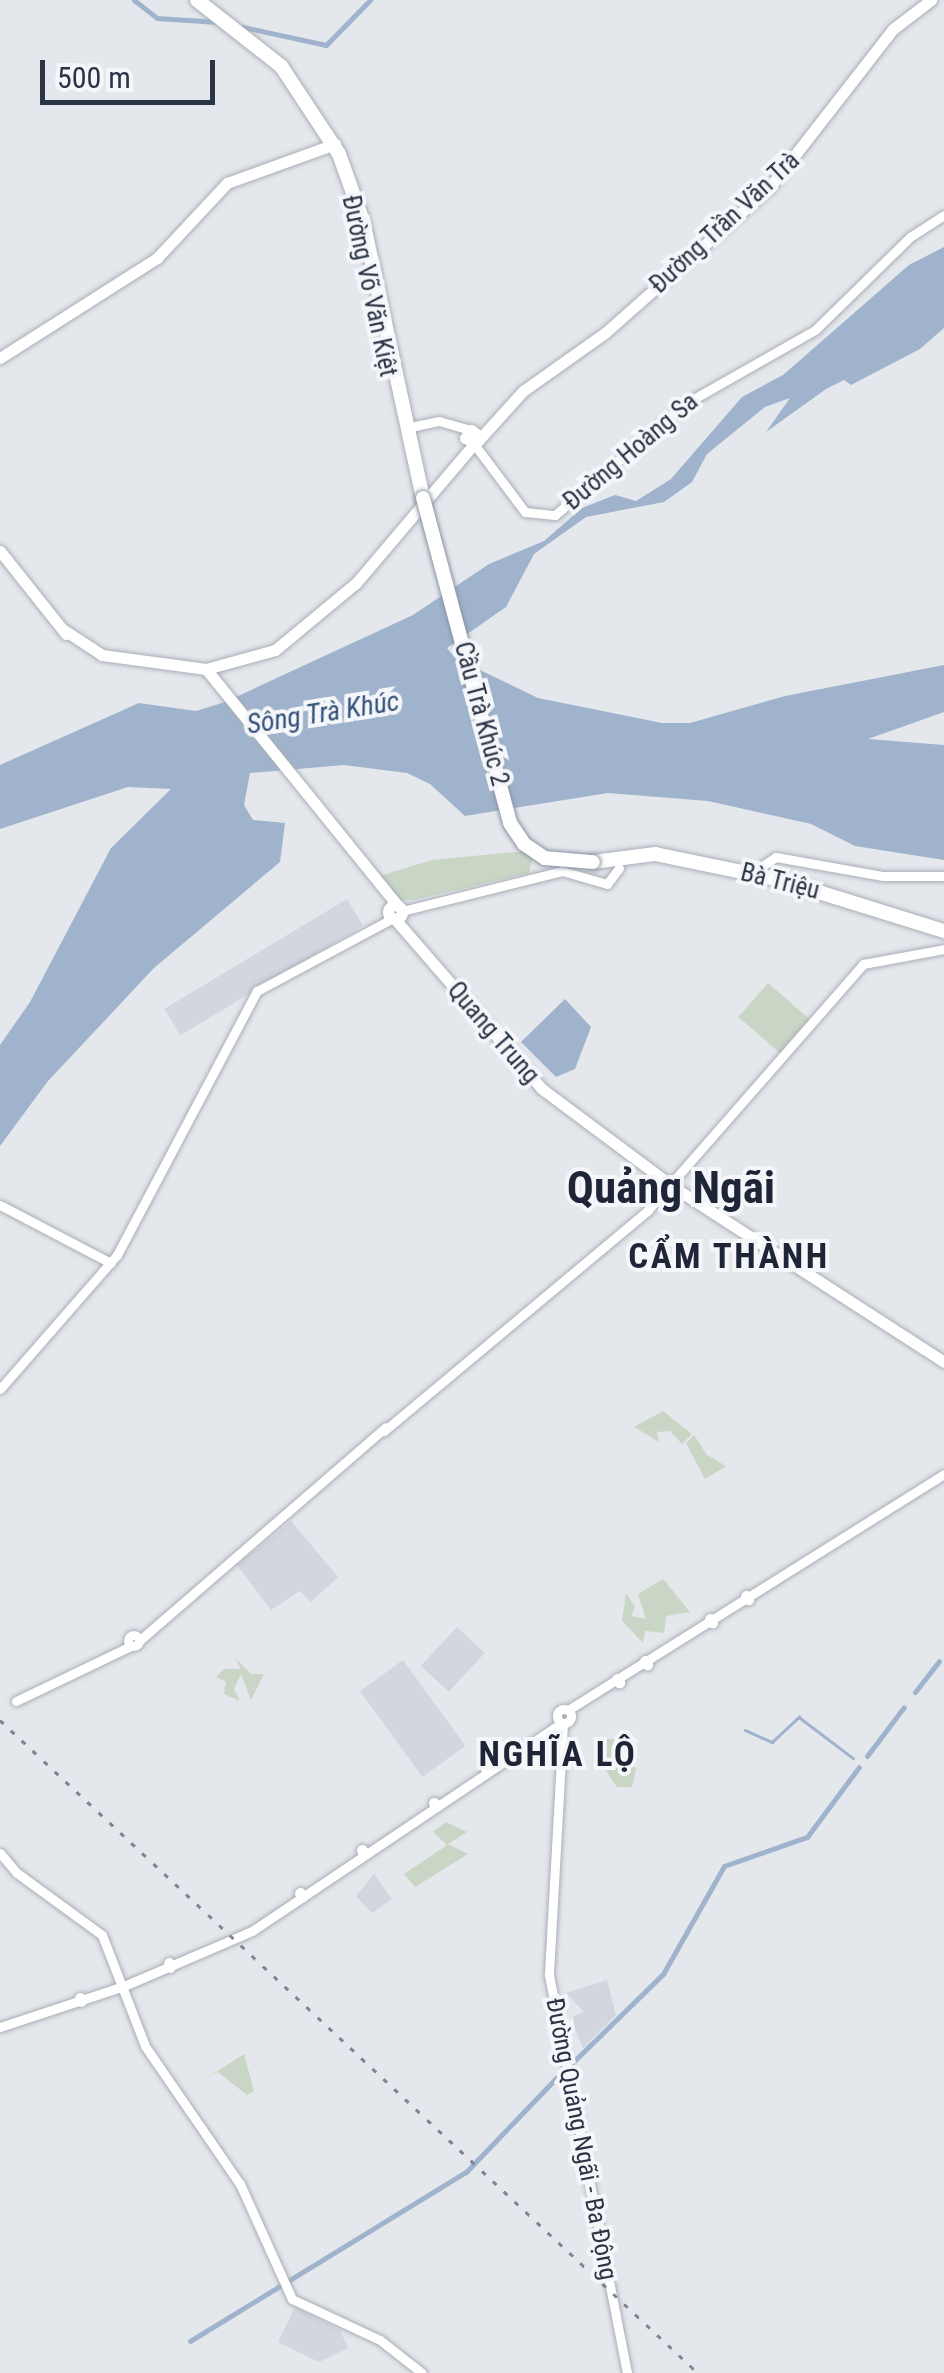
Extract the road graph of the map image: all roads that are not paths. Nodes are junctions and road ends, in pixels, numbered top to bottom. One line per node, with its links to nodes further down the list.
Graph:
1 (186, 0): 4 (highway, Đường Võ Văn Kiệt)
2 (197, 0): 4 (highway, Đường Võ Văn Kiệt)
3 (931, 0): 8 (main road, Đường Trần Văn Trà)
4 (333, 145): 6 (main road); 7 (highway, Đường Võ Văn Kiệt); 7 (highway, Đường Võ Văn Kiệt)
5 (944, 212): 8 (main road, Đường Hoàng Sa)
6 (0, 358)
7 (408, 429): 8 (main road); 9 (highway, Đường Võ Văn Kiệt)
8 (471, 436): 11 (main road, Đường Trần Văn Trà)
9 (423, 498): 12 (highway, Cầu Trà Khúc 2, bridge)
10 (0, 551): 11 (main road)
11 (204, 669): 15 (main road)
12 (614, 860): 13 (highway, Bà Triệu); 15 (main road, Bà Triệu)
13 (764, 869): 14 (main road); 16 (highway, Bà Triệu)
14 (944, 879)
15 (397, 914): 18 (main road, Quang Trung); 20 (main road)
16 (944, 929)
17 (944, 950): 18 (main road)
18 (672, 1186): 21 (main road, Quang Trung); 24 (main road)
19 (0, 1207): 20 (main road)
20 (110, 1265): 22 (main road)
21 (944, 1362)
22 (0, 1389)
23 (944, 1476): 25 (main road)
24 (16, 1701)
25 (564, 1719): 27 (main road); 30 (main road, Đường Quảng Ngãi - Ba Động)
26 (0, 1854): 27 (main road)
27 (124, 1985): 28 (main road); 29 (main road)
28 (0, 2025)
29 (422, 2373)
30 (627, 2373)

